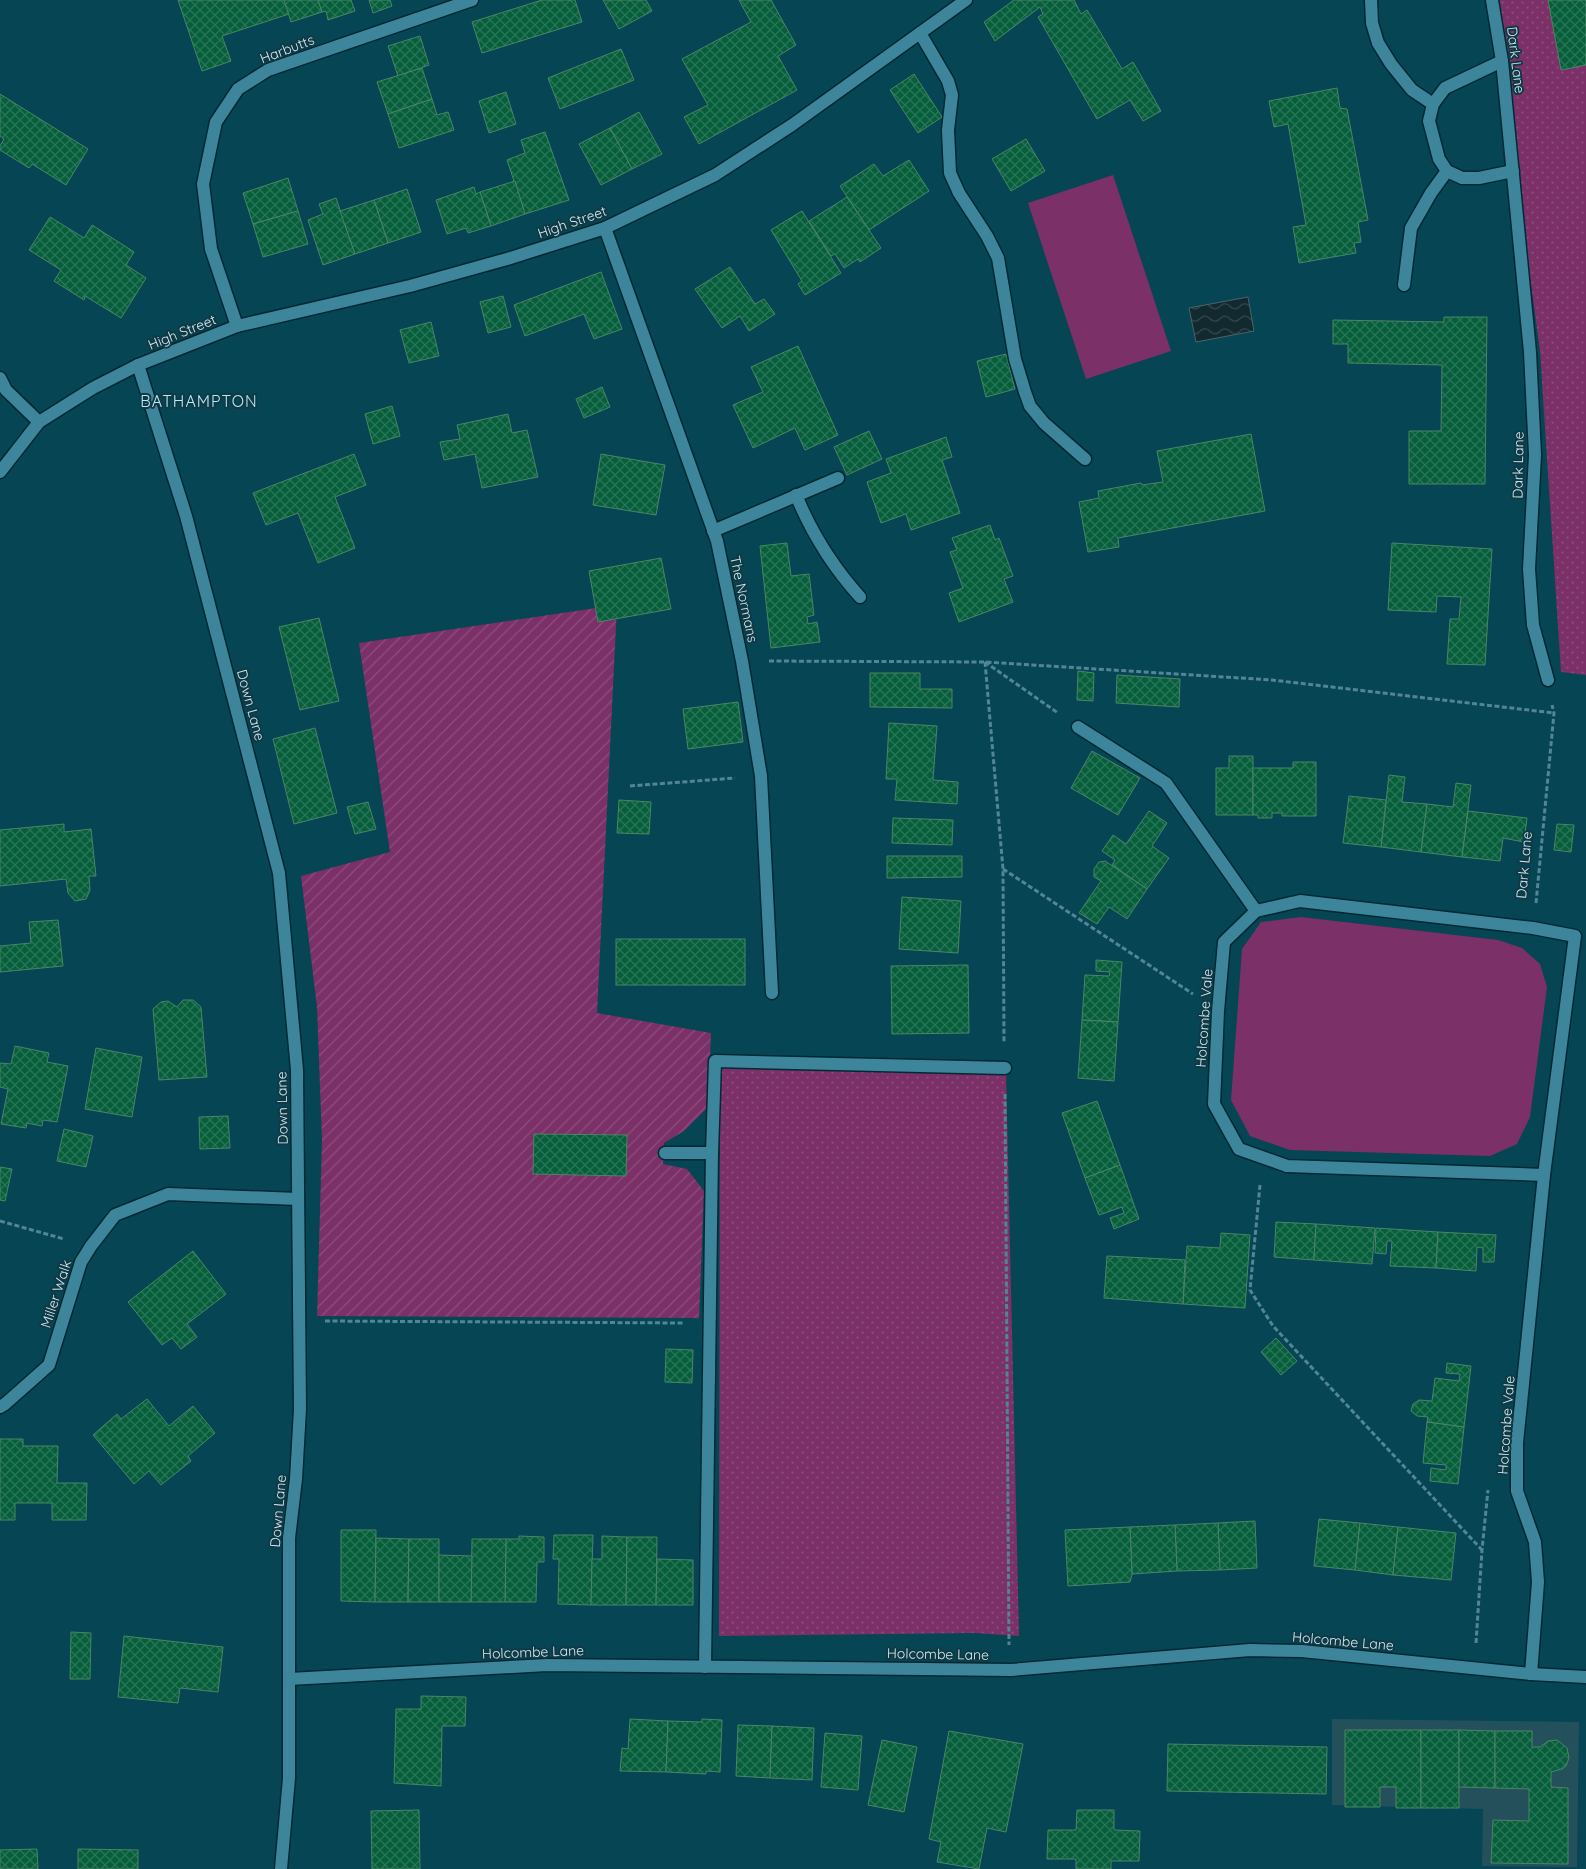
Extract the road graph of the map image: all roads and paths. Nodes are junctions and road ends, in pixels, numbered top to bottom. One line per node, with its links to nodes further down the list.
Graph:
1 (472, 0): 12 (street, Harbutts)
2 (966, 0): 5 (street, High Street)
3 (1371, 0): 7 (street)
4 (1492, 0): 6 (street, Dark Lane)
5 (920, 33): 10 (street, High Street); 16 (street)
6 (1502, 61): 7 (street); 9 (street, Dark Lane)
7 (1433, 104): 8 (street)
8 (1447, 171): 9 (street); 11 (street)
9 (1513, 171): 24 (street, Dark Lane)
10 (606, 228): 12 (street, High Street); 20 (street, The Normans)
11 (1404, 285)
12 (237, 326): 13 (street, High Street)
13 (138, 365): 15 (street, High Street); 40 (street, Down Lane)
14 (0, 378): 15 (street)
15 (40, 422): 17 (street, High Street)
16 (1085, 459)
17 (0, 472)
18 (838, 478): 19 (street)
19 (796, 495): 20 (street); 21 (street)
20 (713, 530): 22 (street, The Normans)
21 (860, 597)
22 (742, 661): 23 (path); 27 (street, The Normans)
23 (985, 662): 25 (path); 26 (path); 29 (path)
24 (1548, 680): 25 (path, Dark Lane)
25 (1554, 713): 31 (path, Dark Lane)
26 (1078, 726): 30 (street)
27 (761, 776): 28 (path); 33 (street, The Normans)
28 (630, 786)
29 (1003, 868): 34 (path); 35 (path)
30 (1256, 911): 31 (street, Holcombe Vale); 34 (street, Holcombe Vale)
31 (1533, 928): 32 (street, Holcombe Vale)
32 (1581, 936): 39 (street, Holcombe Vale)
33 (772, 993)
34 (1218, 1011): 38 (street, Holcombe Vale)
35 (1005, 1068): 37 (street); 50 (path)
36 (665, 1152): 37 (street)
37 (712, 1153): 44 (street)
38 (1263, 1157): 39 (street, Holcombe Vale); 47 (path)
39 (1544, 1175): 51 (street, Holcombe Vale)
40 (298, 1199): 42 (street, Miller Walk); 53 (street, Down Lane)
41 (0, 1221): 42 (path)
42 (90, 1246): 45 (street, Miller Walk)
43 (338, 1321): 44 (path)
44 (709, 1323): 48 (street)
45 (0, 1406)
46 (1488, 1489): 47 (path)
47 (1482, 1550): 49 (path)
48 (705, 1666): 50 (street, Holcombe Lane); 53 (street, Holcombe Lane)
49 (1475, 1668): 50 (street, Holcombe Lane); 51 (street, Holcombe Lane)
50 (1011, 1670)
51 (1531, 1674): 52 (street, Holcombe Lane)
52 (1586, 1677)
53 (289, 1679): 54 (street, Down Lane)
54 (281, 1869)

